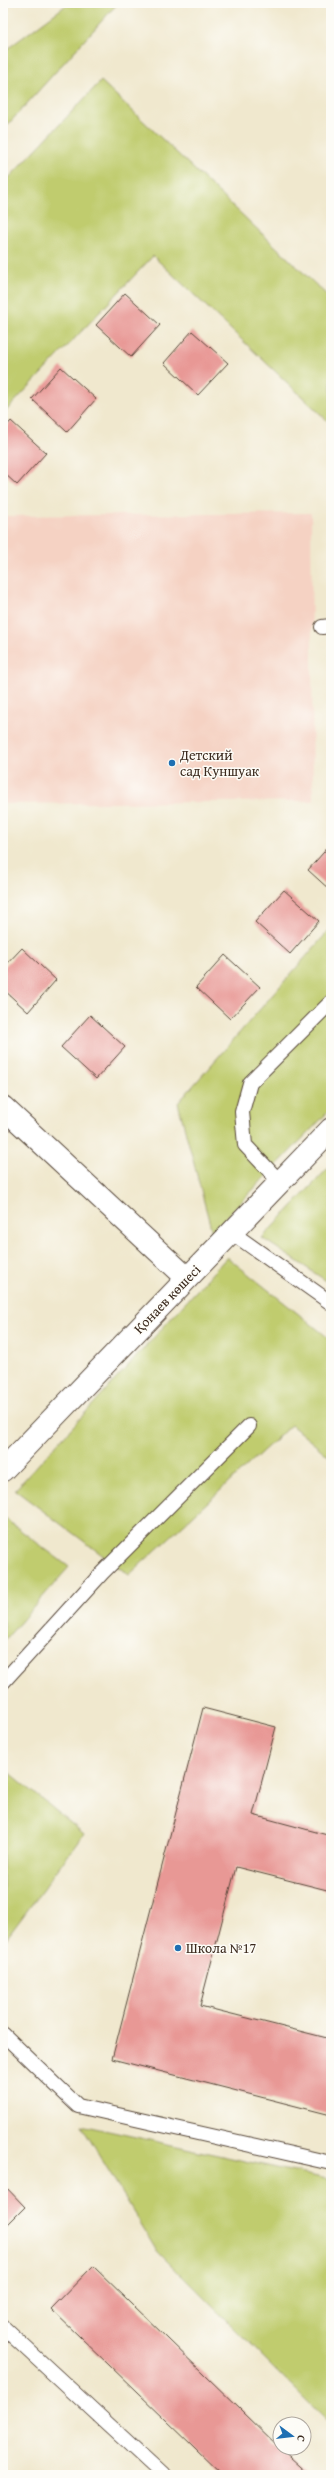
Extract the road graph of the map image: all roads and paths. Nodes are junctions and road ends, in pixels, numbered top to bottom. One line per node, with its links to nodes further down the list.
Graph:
1 (331, 1002): 4 (lane)
2 (3, 1107): 6 (street)
3 (331, 1129): 4 (street, Қонаев көшесі)
4 (280, 1182): 5 (street, Қонаев көшесі)
5 (231, 1232): 6 (street, Қонаев көшесі); 7 (lane)
6 (187, 1278): 9 (street, Қонаев көшесі)
7 (331, 1303)
8 (249, 1426): 10 (lane)
9 (3, 1470)
10 (3, 1682)
11 (3, 2034): 12 (lane)
12 (331, 2163)
13 (3, 2327): 14 (lane)
14 (163, 2475)

